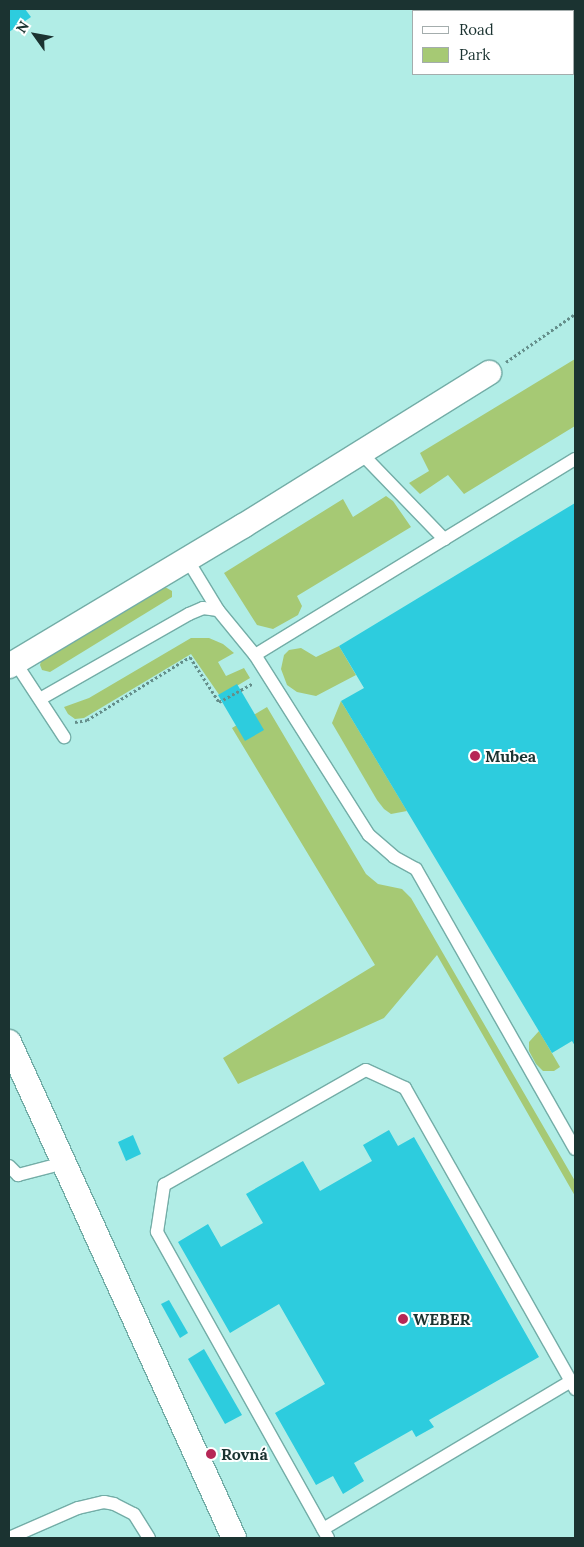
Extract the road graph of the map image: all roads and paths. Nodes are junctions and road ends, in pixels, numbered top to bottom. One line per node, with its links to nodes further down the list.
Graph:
1 (575, 314): 2 (path)
2 (489, 374): 3 (street)
3 (361, 453): 5 (lane); 6 (street)
4 (575, 459): 5 (lane)
5 (444, 538): 8 (lane)
6 (187, 559): 7 (lane); 9 (street)
7 (218, 610): 8 (lane); 11 (lane)
8 (255, 655): 15 (lane)
9 (12, 664): 11 (lane)
10 (252, 684): 12 (path)
11 (40, 699): 13 (lane)
12 (69, 720)
13 (64, 737)
14 (9, 1042): 16 (street)
15 (575, 1149)
16 (64, 1163): 17 (lane); 22 (street)
17 (9, 1166)
18 (573, 1385): 19 (lane); 19 (lane)
19 (326, 1533)
20 (10, 1538): 21 (lane)
21 (149, 1538)
22 (234, 1538)

